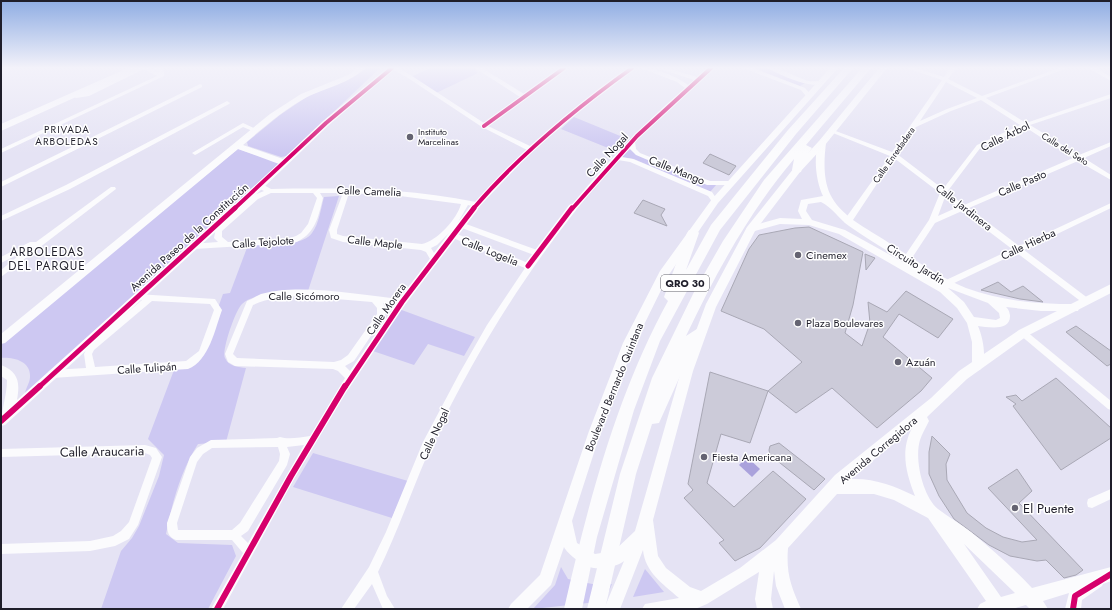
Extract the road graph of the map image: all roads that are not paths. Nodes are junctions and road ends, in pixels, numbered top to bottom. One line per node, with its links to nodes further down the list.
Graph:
1 (59, 96): 24 (main road)
2 (75, 96): 29 (main road)
3 (118, 96): 33 (street)
4 (179, 96): 51 (street)
5 (303, 96): 31 (street)
6 (354, 96): 25 (street)
7 (358, 96): 25 (street, Avenida Paseo de la Constitución)
8 (439, 96): 28 (street)
9 (594, 96): 39 (street, Calle Morera)
10 (679, 96): 34 (street, Calle Nogal)
11 (807, 96): 50 (main road, Boulevard Bernardo Quintana)
12 (824, 96): 96 (main road, Boulevard Bernardo Quintana / QRO 30)
13 (843, 96): 30 (main road, QRO 30)
14 (860, 96): 32 (main road)
15 (933, 96): 21 (street, Calle Enredadera)
16 (978, 96): 20 (street, Calle del Seto)
17 (985, 96): 20 (street)
18 (1110, 96): 27 (street, Calle Árbol)
19 (524, 97): 28 (street)
20 (981, 98): 23 (street); 27 (street, Calle del Seto)
21 (930, 102): 23 (street); 26 (street, Calle Enredadera)
22 (227, 103): 64 (street)
23 (949, 110): 26 (street)
24 (1, 122)
25 (326, 123): 45 (street, Avenida Paseo de la Constitución)
26 (914, 125): 42 (street, Calle Enredadera)
27 (1024, 125): 44 (street, Calle del Seto); 57 (street, Calle Árbol)
28 (484, 126): 39 (street)
29 (1, 128)
30 (816, 129): 47 (main road); 110 (main road, QRO 30)
31 (255, 130): 38 (street); 41 (street)
32 (831, 131): 35 (main road); 42 (street, Calle Jardinera)
33 (33, 137): 37 (street); 40 (street)
34 (632, 142): 43 (street, Calle Nogal); 46 (street, Calle Mango)
35 (822, 143): 47 (main road); 60 (street, Circuito Jardín)
36 (1111, 144): 44 (street, Calle Pasto)
37 (1, 146)
38 (237, 146): 45 (street); 95 (street)
39 (531, 149): 61 (street, Calle Morera)
40 (1, 152)
41 (195, 153)
42 (894, 155): 57 (street, Calle Jardinera); 65 (street, Calle Enredadera)
43 (616, 158): 48 (street, Calle Mango); 77 (street, Calle Nogal)
44 (1079, 158): 49 (street, Calle del Seto); 63 (street, Calle Pasto)
45 (285, 163): 52 (street, Avenida Paseo de la Constitución)
46 (672, 168): 48 (street); 50 (street, Calle Mango)
47 (796, 170): 69 (main road)
48 (666, 176): 58 (street, Calle Mango)
49 (1111, 178)
50 (731, 183): 58 (main road, Boulevard Bernardo Quintana)
51 (1, 185)
52 (260, 186): 56 (street); 74 (street, Avenida Paseo de la Constitución)
53 (113, 190): 72 (street)
54 (347, 190): 55 (street, Calle Camelia); 59 (street, Calle Camelia); 75 (street, Calle Maple)
55 (316, 191): 56 (street, Calle Camelia); 73 (street, Calle Tejolote)
56 (270, 192): 73 (street)
57 (944, 192): 63 (street, Calle Jardinera); 66 (street, Calle Árbol)
58 (715, 201): 70 (main road, Boulevard Bernardo Quintana)
59 (465, 202): 61 (street, Calle Camelia); 75 (street)
60 (831, 202): 65 (street, Circuito Jardín); 67 (street)
61 (477, 205): 68 (street, Calle Morera)
62 (1111, 205): 76 (street, Calle Hierba)
63 (964, 208): 66 (street, Calle Pasto); 76 (street, Calle Jardinera)
64 (1, 219)
65 (848, 221): 79 (street, Circuito Jardín)
66 (932, 221): 79 (street, Calle Árbol)
67 (809, 222): 69 (street, Circuito Jardín); 92 (street, Circuito Jardín)
68 (462, 224): 71 (street, Calle Morera); 77 (street, Calle Logelia)
69 (752, 229): 93 (main road)
70 (693, 233): 96 (main road); 114 (main road, Boulevard Bernardo Quintana)
71 (452, 235): 78 (street, Calle Morera); 81 (street, Calle Logelia)
72 (46, 238): 80 (street); 82 (street)
73 (226, 244): 74 (street, Calle Tejolote)
74 (194, 246): 85 (street, Avenida Paseo de la Constitución)
75 (422, 246): 78 (street)
76 (1017, 249): 83 (street, Calle Hierba); 89 (street, Calle Jardinera)
77 (537, 253): 81 (street, Calle Nogal)
78 (434, 259): 90 (street, Calle Morera)
79 (908, 259): 83 (street, Circuito Jardín)
80 (1, 260)
81 (528, 266): 122 (street, Calle Nogal)
82 (1, 274)
83 (946, 283): 88 (street, Circuito Jardín)
84 (1111, 288): 89 (main road, Avenida Corregidora)
85 (137, 297): 86 (street, Calle Tulipán); 101 (street, Avenida Paseo de la Constitución)
86 (151, 297): 100 (street); 100 (street, Calle Tulipán)
87 (374, 299): 90 (street, Calle Sicómoro); 97 (street, Calle Morera); 97 (street, Calle Sicómoro)
88 (991, 300): 91 (street, Circuito Jardín); 92 (street)
89 (1086, 301): 91 (main road, Avenida Corregidora)
90 (402, 302): 102 (street, Calle Morera)
91 (1074, 308): 94 (main road, Avenida Corregidora)
92 (972, 321): 98 (street, Circuito Jardín)
93 (700, 332): 110 (main road); 115 (main road)
94 (1023, 333): 98 (main road, Avenida Corregidora); 104 (street)
95 (1, 340)
96 (654, 340): 130 (main road, Boulevard Bernardo Quintana / QRO 30)
97 (333, 365): 102 (street)
98 (977, 366): 103 (main road, Avenida Corregidora)
99 (1, 370): 105 (street)
100 (91, 372): 101 (street, Calle Tulipán)
101 (52, 374): 105 (street, Avenida Paseo de la Constitución)
102 (350, 378): 107 (street, Calle Morera)
103 (935, 402): 106 (street); 111 (main road, Avenida Corregidora)
104 (1110, 405)
105 (3, 419)
106 (923, 421): 138 (main road)
107 (312, 440): 108 (street); 120 (street, Calle Morera)
108 (280, 442): 116 (street); 116 (street)
109 (1, 453): 119 (street, Calle Araucaria)
110 (628, 474): 131 (main road, QRO 30)
111 (834, 487): 118 (main road, Avenida Corregidora); 124 (main road)
112 (1111, 494): 113 (street)
113 (1092, 503)
114 (568, 515): 117 (main road); 129 (main road, Boulevard Bernardo Quintana)
115 (646, 517): 117 (main road); 125 (main road)
116 (234, 535): 120 (street)
117 (641, 536): 132 (main road)
118 (781, 545): 121 (main road, Avenida Corregidora); 136 (main road)
119 (1, 549)
120 (249, 552): 126 (street, Calle Morera)
121 (768, 555): 125 (main road, Avenida Corregidora); 135 (main road)
122 (373, 573): 127 (street, Calle Nogal); 128 (street)
123 (1108, 575): 124 (main road); 140 (main road)
124 (1029, 597): 137 (main road); 139 (main road)
125 (695, 601): 133 (main road, Avenida Corregidora); 134 (street)
126 (216, 609)
127 (347, 609)
128 (390, 609)
129 (516, 609)
130 (573, 609)
131 (596, 609)
132 (612, 609)
133 (650, 609)
134 (673, 609)
135 (765, 609)
136 (793, 609)
137 (986, 609)
138 (1001, 609)
139 (1040, 609)
140 (1073, 609)

